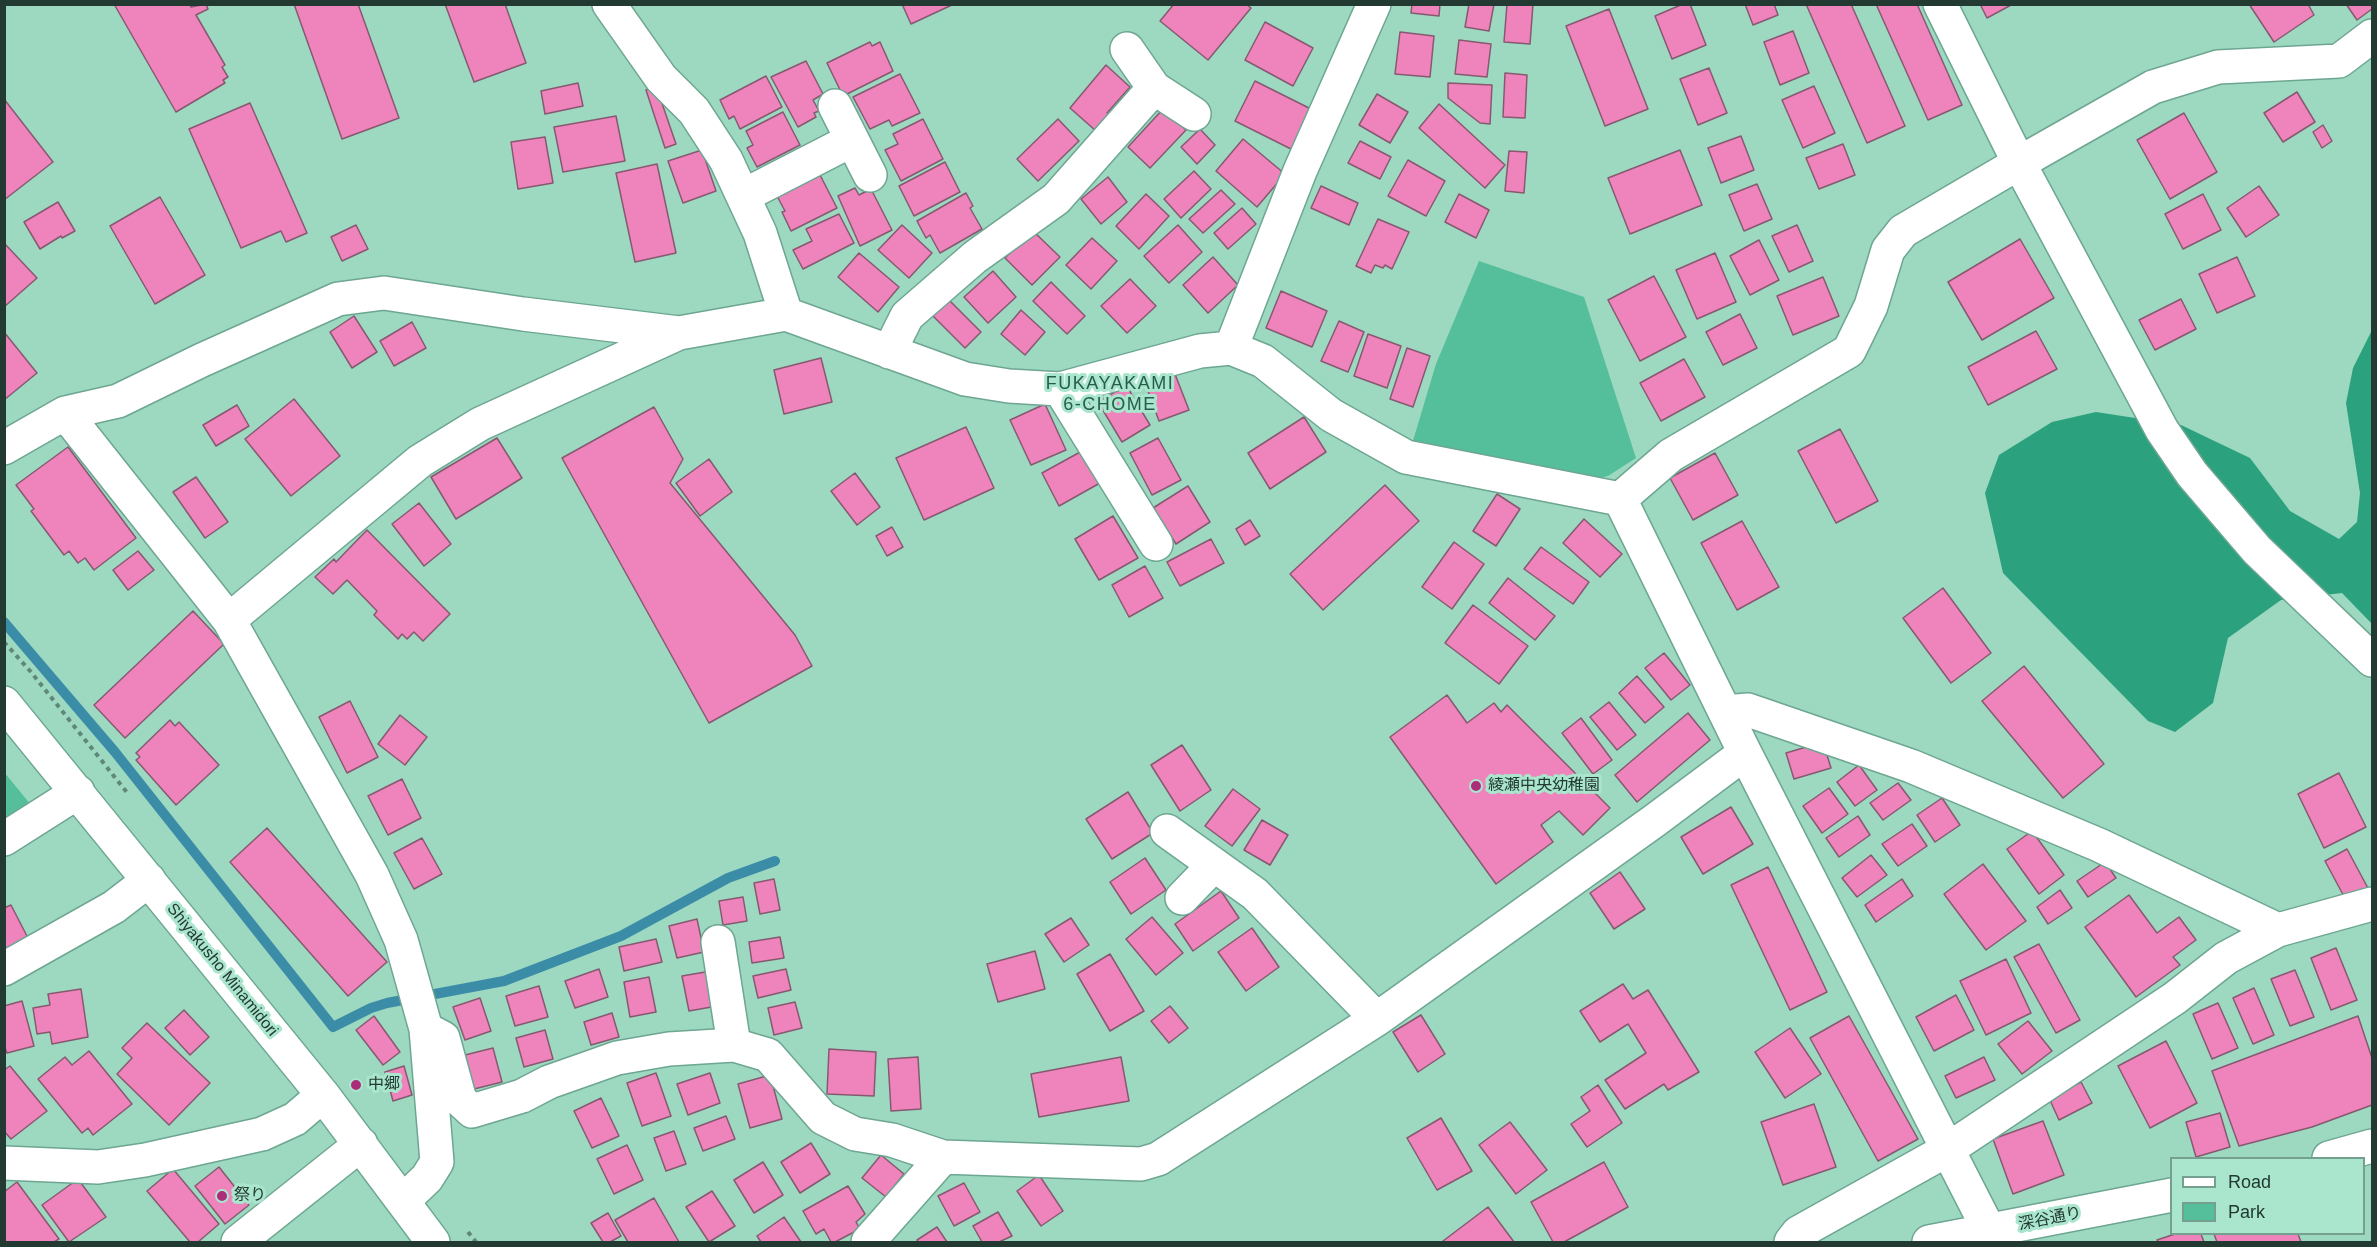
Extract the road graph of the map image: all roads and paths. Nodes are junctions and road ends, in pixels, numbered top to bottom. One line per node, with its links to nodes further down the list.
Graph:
1 (609, 4): 12 (street)
2 (1374, 4): 15 (street)
3 (1940, 4): 10 (street)
4 (2373, 36): 10 (street)
5 (1127, 49): 6 (street)
6 (1154, 88): 8 (street); 16 (street)
7 (835, 106): 9 (street)
8 (1194, 114)
9 (852, 140): 11 (street); 12 (street)
10 (2019, 163): 20 (street); 23 (street)
11 (870, 175)
12 (743, 196): 13 (street)
13 (786, 315): 14 (street); 16 (street)
14 (679, 333): 18 (street); 22 (street)
15 (1231, 348): 17 (street); 20 (street)
16 (889, 352): 17 (street)
17 (1060, 389): 21 (street)
18 (65, 413): 19 (street); 22 (street)
19 (4, 448)
20 (1620, 499): 25 (street)
21 (1155, 544)
22 (229, 620): 38 (street)
23 (2373, 660)
24 (4, 703): 27 (street, Shiyakusho Minamidori)
25 (1725, 712): 26 (street); 34 (street)
26 (1745, 753): 37 (street); 43 (street)
27 (78, 792): 29 (street); 31 (street, Shiyakusho Minamidori)
28 (1167, 831): 30 (street)
29 (4, 839)
30 (1214, 865): 32 (street); 37 (street)
31 (149, 880): 36 (street); 40 (street, Shiyakusho Minamidori)
32 (1182, 898)
33 (2373, 904): 34 (street)
34 (2278, 930): 43 (street)
35 (718, 942): 39 (street)
36 (4, 969)
37 (1377, 1019): 44 (street)
38 (426, 1029): 39 (street); 48 (street)
39 (734, 1045): 44 (street)
40 (323, 1095): 41 (street, Shiyakusho Minamidori); 46 (street)
41 (361, 1144): 48 (street, Shiyakusho Minamidori); 50 (street)
42 (2373, 1146): 45 (street)
43 (1947, 1150): 49 (street); 53 (street)
44 (943, 1157): 52 (street)
45 (2333, 1157)
46 (4, 1163)
47 (2170, 1195): 49 (street, 深谷通り)
48 (403, 1201): 51 (street, Shiyakusho Minamidori)
49 (1993, 1237): 54 (street, 深谷通り)
50 (238, 1242)
51 (433, 1242)
52 (868, 1242)
53 (1791, 1242)
54 (1929, 1242)

